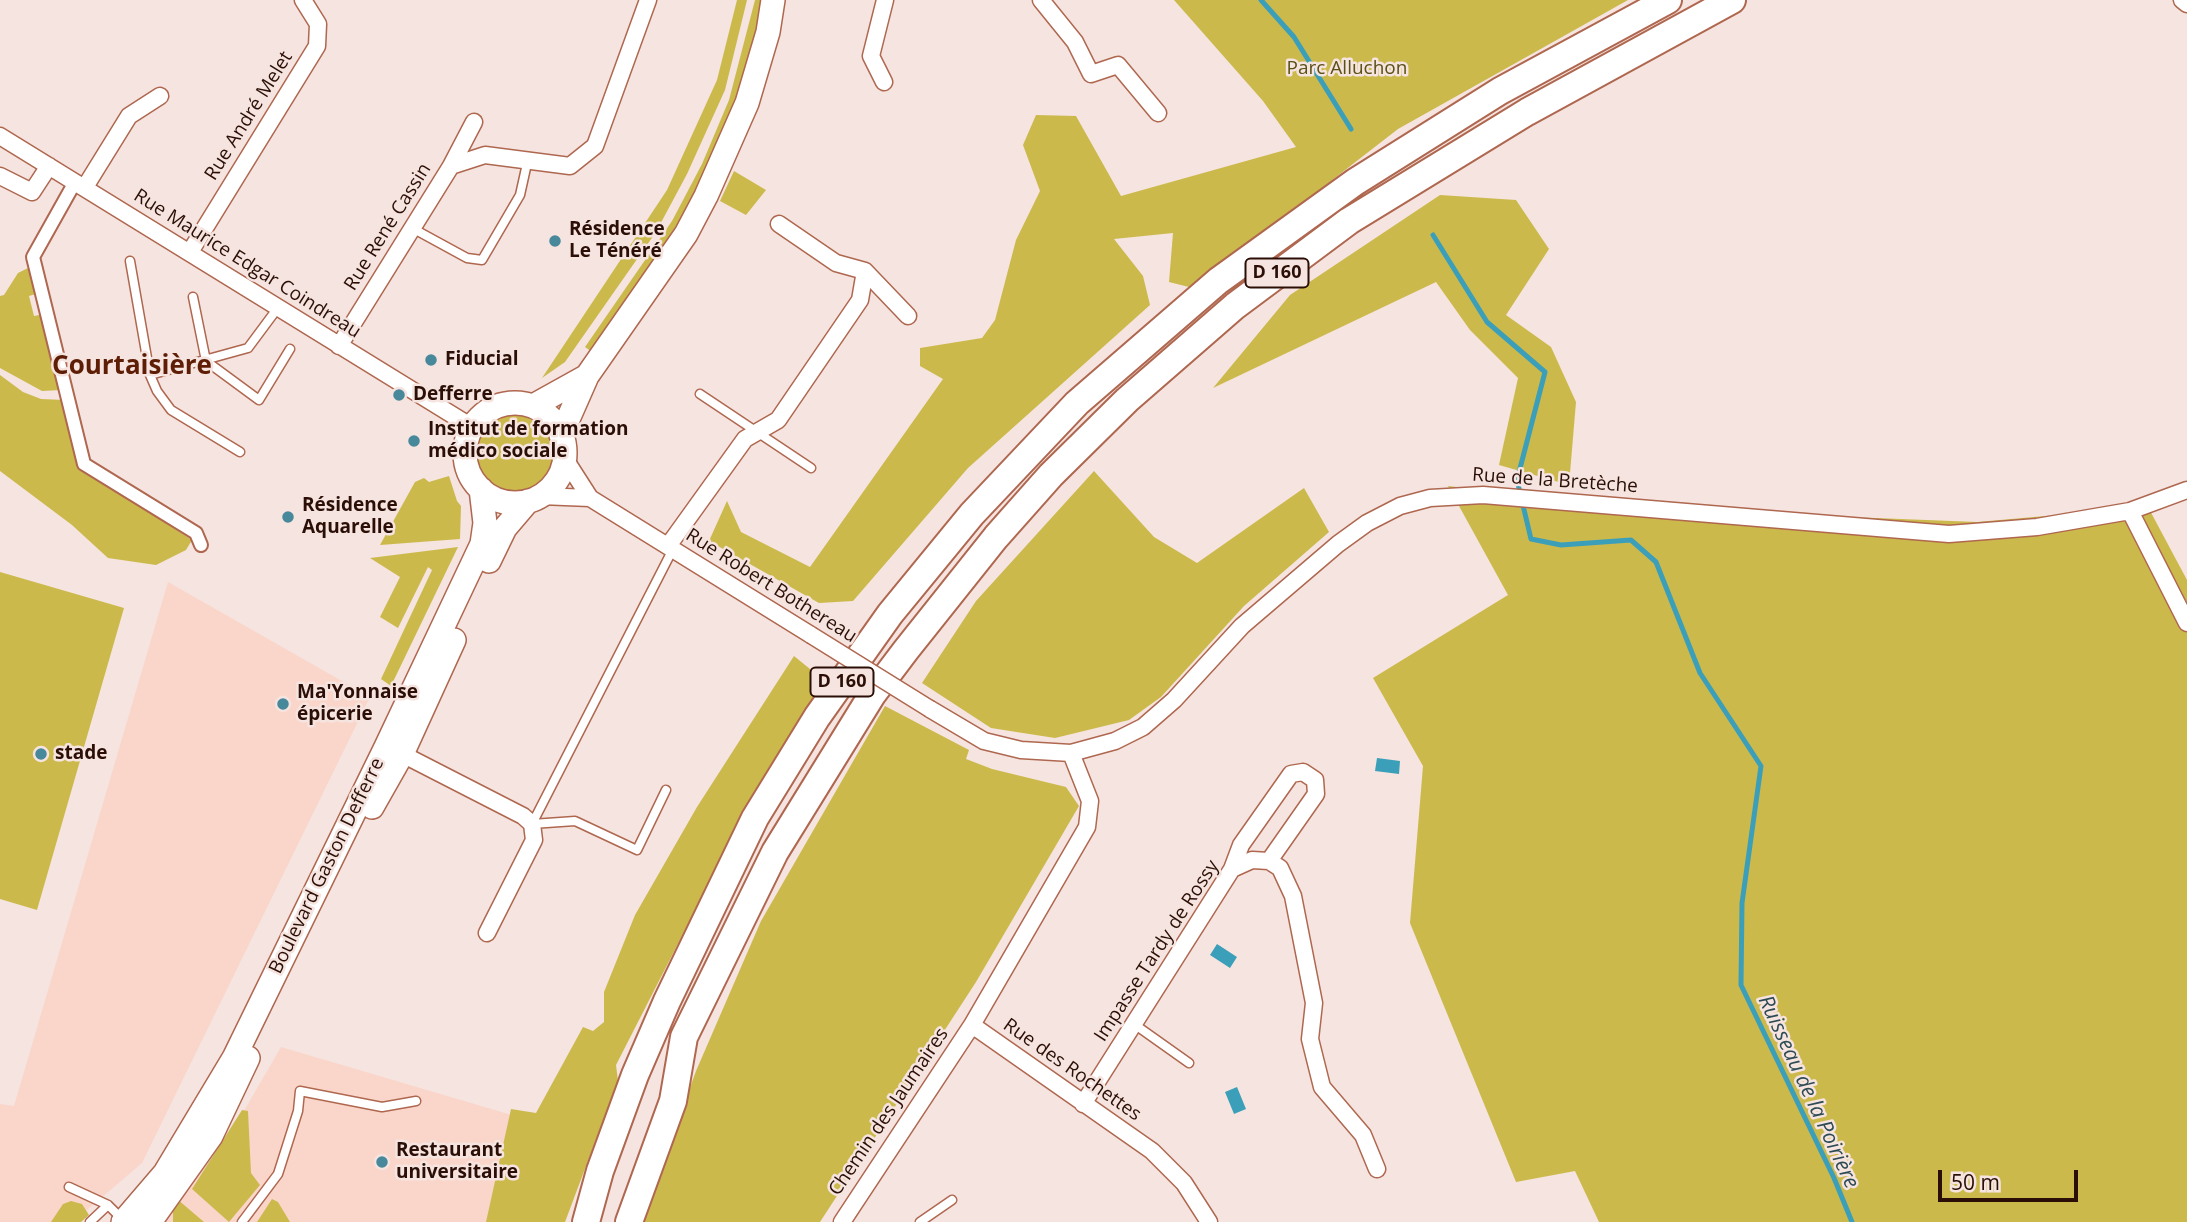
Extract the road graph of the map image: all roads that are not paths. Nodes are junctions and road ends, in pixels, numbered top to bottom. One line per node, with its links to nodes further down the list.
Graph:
1 (303, 0): 22 (street, Rue André Melet)
2 (648, 0): 15 (street, Rue René Cassin)
3 (774, 0): 32 (main road)
4 (885, 0): 10 (street)
5 (1041, 0): 12 (street)
6 (1668, 0): 64 (highway, D 160)
7 (1732, 0): 59 (highway, D 160)
8 (2182, 0): 9 (street)
9 (2187, 4)
10 (884, 82)
11 (160, 96): 19 (street)
12 (1158, 113)
13 (474, 122): 17 (street, Rue René Cassin)
14 (0, 136): 16 (street, Rue Maurice Edgar Coindreau)
15 (528, 159): 17 (street, Rue René Cassin); 21 (lane)
16 (49, 166): 18 (street); 19 (street, Rue Maurice Edgar Coindreau)
17 (451, 166): 21 (street, Rue René Cassin)
18 (0, 176)
19 (80, 184): 22 (street, Rue Maurice Edgar Coindreau); 46 (street)
20 (779, 224): 24 (street)
21 (412, 228): 28 (street, Rue René Cassin)
22 (190, 252): 26 (street, Rue Maurice Edgar Coindreau)
23 (130, 261): 31 (lane)
24 (865, 271): 27 (street); 36 (street)
25 (193, 297): 30 (lane)
26 (277, 309): 28 (street, Rue Maurice Edgar Coindreau); 30 (lane)
27 (908, 316)
28 (339, 346): 35 (street, Rue Maurice Edgar Coindreau)
29 (290, 349): 30 (lane)
30 (206, 361): 31 (lane)
31 (150, 375): 38 (lane)
32 (587, 376): 34 (main road); 37 (main road)
33 (700, 394): 36 (lane)
34 (533, 406): 35 (main road); 37 (main road)
35 (472, 427): 41 (main road)
36 (758, 432): 40 (lane); 47 (street)
37 (561, 435): 39 (main road)
38 (240, 452)
39 (565, 459): 43 (street, Rue Robert Bothereau); 44 (main road)
40 (811, 468)
41 (481, 489): 44 (main road); 67 (main road, Boulevard Gaston Defferre)
42 (2187, 490): 45 (street, Rue de la Bretèche)
43 (590, 498): 44 (street, Rue Robert Bothereau); 47 (street, Rue Robert Bothereau)
44 (534, 499): 51 (main road, Boulevard Gaston Defferre)
45 (2130, 510): 48 (street); 50 (street, Rue de la Bretèche)
46 (201, 545)
47 (671, 548): 49 (street, Rue Robert Bothereau, bridge); 53 (lane)
48 (2187, 623)
49 (930, 709): 50 (street, Rue de la Bretèche)
50 (1071, 753): 58 (street, Rue des Rochettes)
51 (402, 754): 53 (street); 67 (main road, Boulevard Gaston Defferre)
52 (666, 790): 53 (lane)
53 (531, 824): 56 (street)
54 (1269, 860): 55 (street, Impasse Tardy de Rossy); 55 (street); 63 (street)
55 (1232, 869): 57 (street, Impasse Tardy de Rossy)
56 (487, 933)
57 (1134, 1024): 60 (lane); 62 (street, Impasse Tardy de Rossy)
58 (972, 1025): 62 (street, Rue des Rochettes); 74 (street, Chemin des Jaumaires)
59 (684, 1037): 72 (highway, D 160); 73 (highway, D 160)
60 (1189, 1063)
61 (416, 1101): 69 (lane)
62 (1083, 1104): 76 (street, Rue des Rochettes)
63 (1377, 1168)
64 (600, 1171): 70 (highway, D 160); 71 (highway, D 160)
65 (69, 1187): 67 (lane)
66 (952, 1200): 75 (lane)
67 (137, 1218): 68 (lane)
68 (90, 1222)
69 (242, 1222)
70 (569, 1222)
71 (586, 1222)
72 (615, 1222)
73 (629, 1222)
74 (842, 1222)
75 (920, 1222)
76 (1209, 1222)

